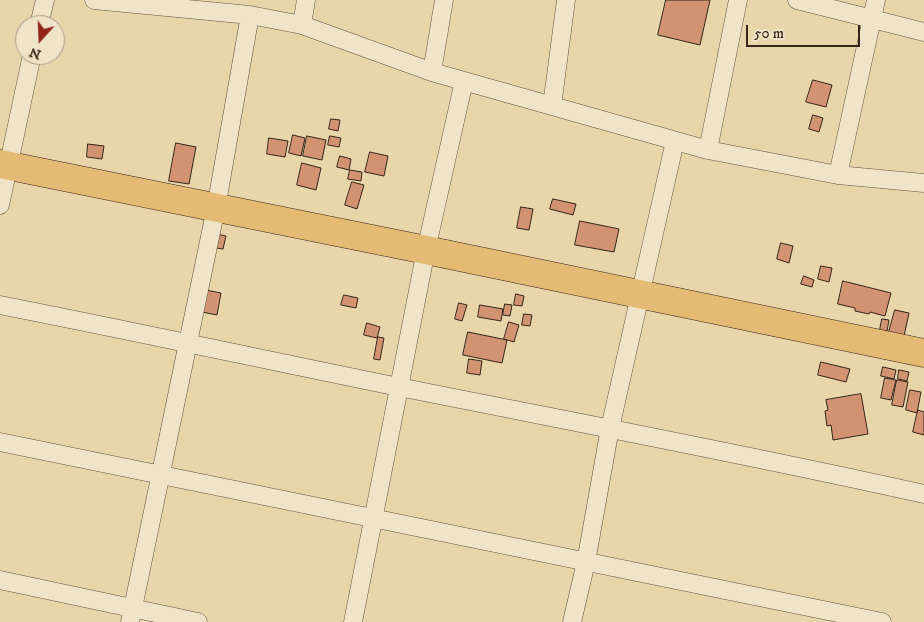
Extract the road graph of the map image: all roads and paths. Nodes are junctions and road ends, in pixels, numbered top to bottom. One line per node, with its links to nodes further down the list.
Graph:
1 (45, 0): 9 (street)
2 (94, 0): 10 (street)
3 (306, 0): 12 (street)
4 (444, 0): 15 (street)
5 (566, 0): 17 (street)
6 (738, 0): 19 (street)
7 (797, 0): 11 (street)
8 (876, 0): 11 (street)
9 (41, 15)
10 (250, 15): 12 (street); 24 (street)
11 (871, 20): 13 (street); 21 (street)
12 (302, 25): 15 (street)
13 (924, 32)
14 (29, 65): 20 (street)
15 (432, 72): 16 (street)
16 (464, 81): 17 (street); 25 (street)
17 (552, 106): 18 (street)
18 (675, 141): 19 (street); 26 (street)
19 (708, 150): 21 (street)
20 (4, 165): 23 (street); 24 (highway)
21 (838, 175): 22 (street)
22 (924, 183)
23 (0, 205)
24 (216, 208): 25 (highway); 28 (street)
25 (426, 250): 26 (highway); 30 (street)
26 (640, 295): 29 (highway); 31 (street)
27 (0, 305): 28 (street)
28 (189, 342): 30 (street); 33 (street)
29 (924, 353)
30 (399, 387): 31 (street); 35 (street)
31 (610, 428): 34 (street); 36 (street)
32 (0, 442): 33 (street)
33 (161, 476): 35 (street); 38 (street)
34 (924, 494)
35 (373, 518): 36 (street); 40 (street)
36 (586, 562): 41 (street); 42 (street)
37 (0, 580): 38 (street)
38 (132, 615): 39 (street)
39 (198, 622)
40 (354, 622)
41 (572, 622)
42 (882, 622)

